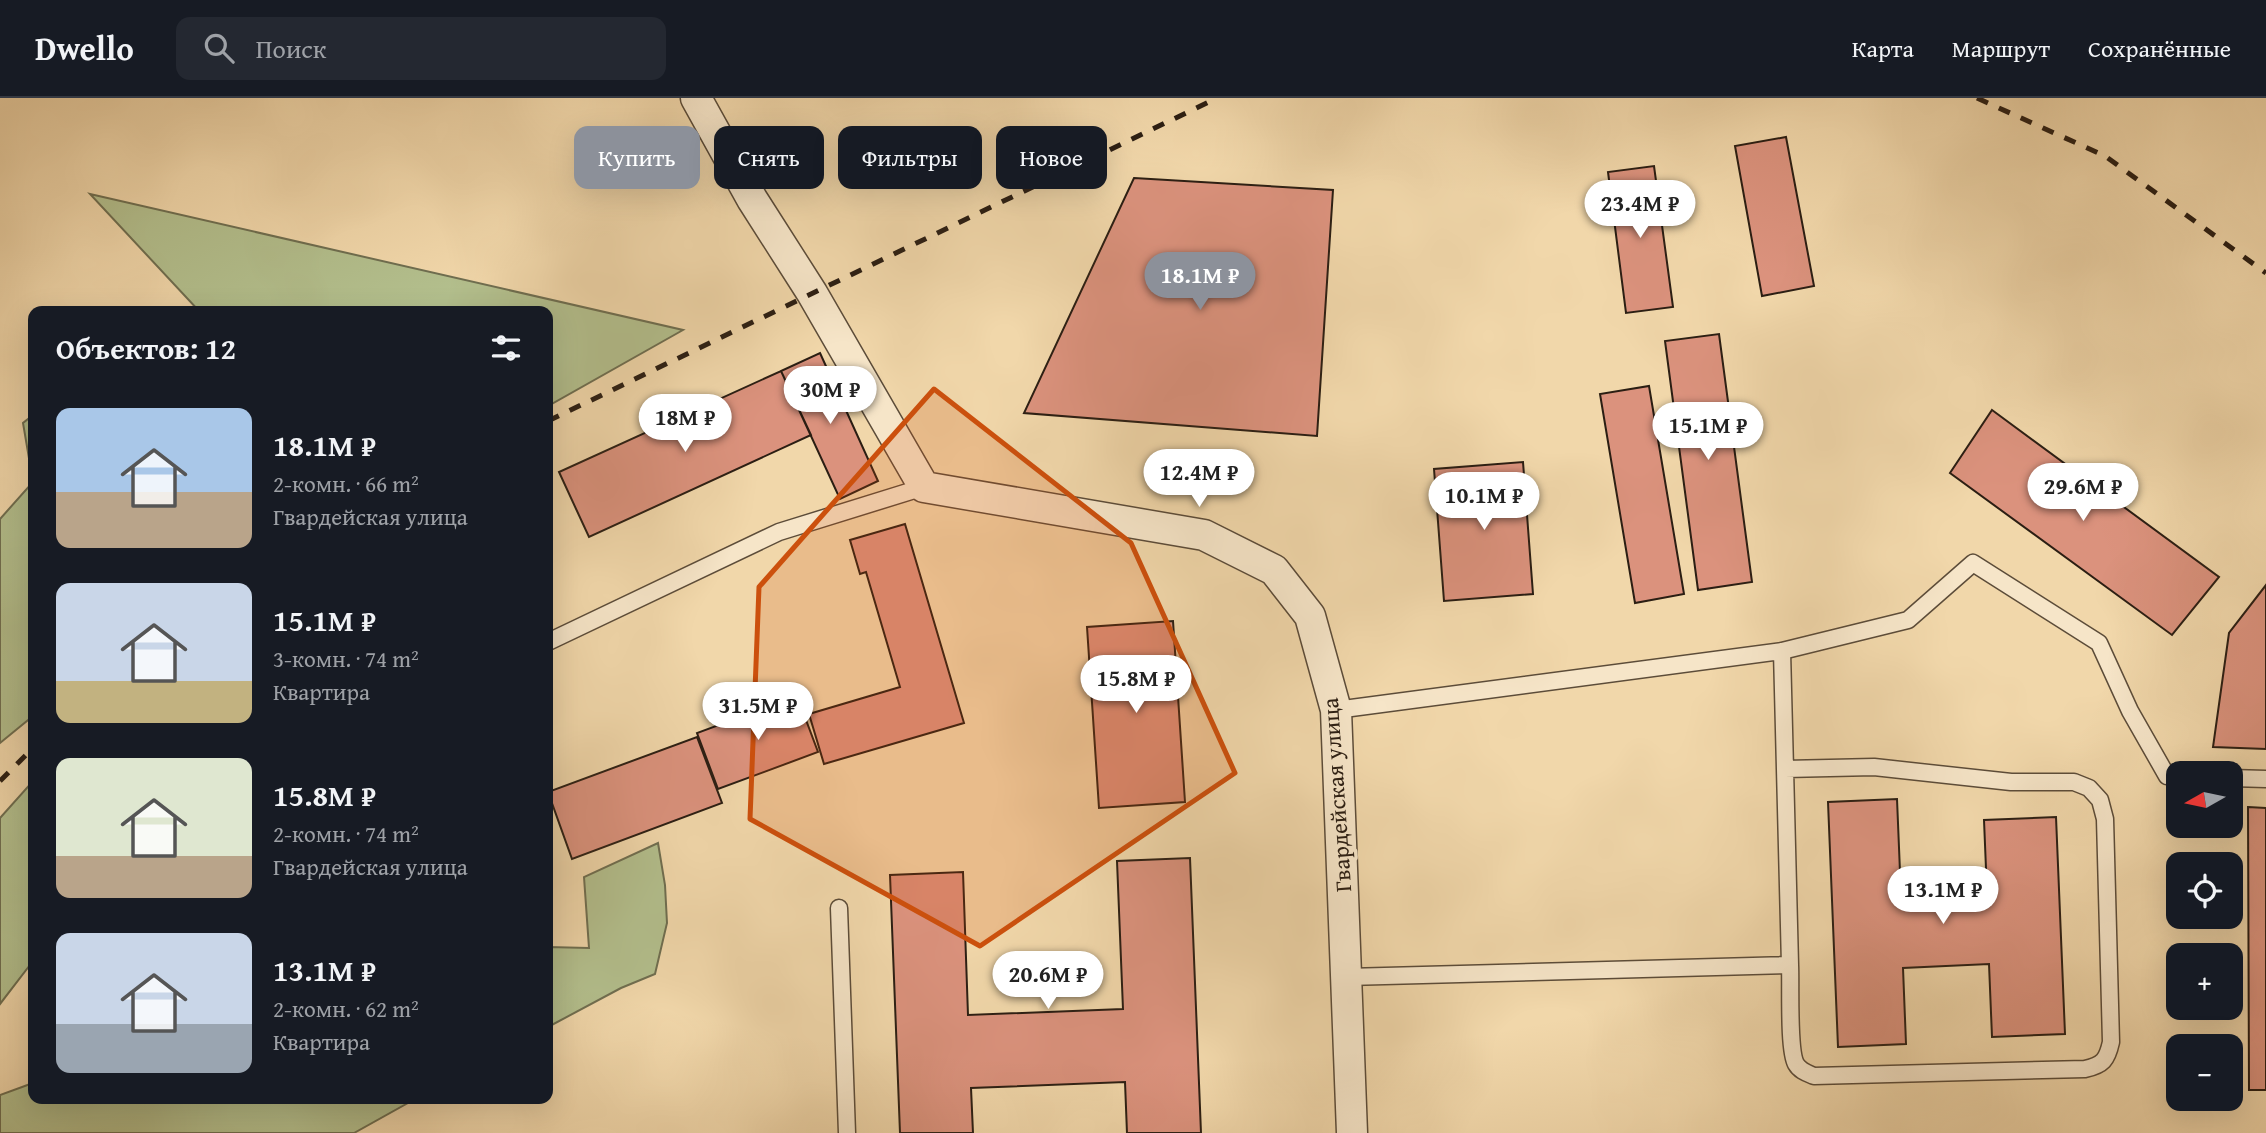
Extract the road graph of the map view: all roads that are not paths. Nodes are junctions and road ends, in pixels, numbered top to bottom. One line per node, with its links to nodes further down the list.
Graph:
1 (696, 98): 2 (street)
2 (923, 487): 3 (lane); 5 (street, Гвардейская улица)
3 (553, 640)
4 (1782, 651): 5 (lane); 6 (lane); 7 (lane)
5 (1336, 710): 12 (street, Гвардейская улица)
6 (1785, 769): 11 (lane); 11 (lane)
7 (2166, 774)
8 (2244, 778): 9 (lane)
9 (2266, 779)
10 (839, 908): 13 (lane)
11 (1790, 965): 12 (lane)
12 (1347, 976): 14 (street, Гвардейская улица)
13 (847, 1133)
14 (1352, 1133)

